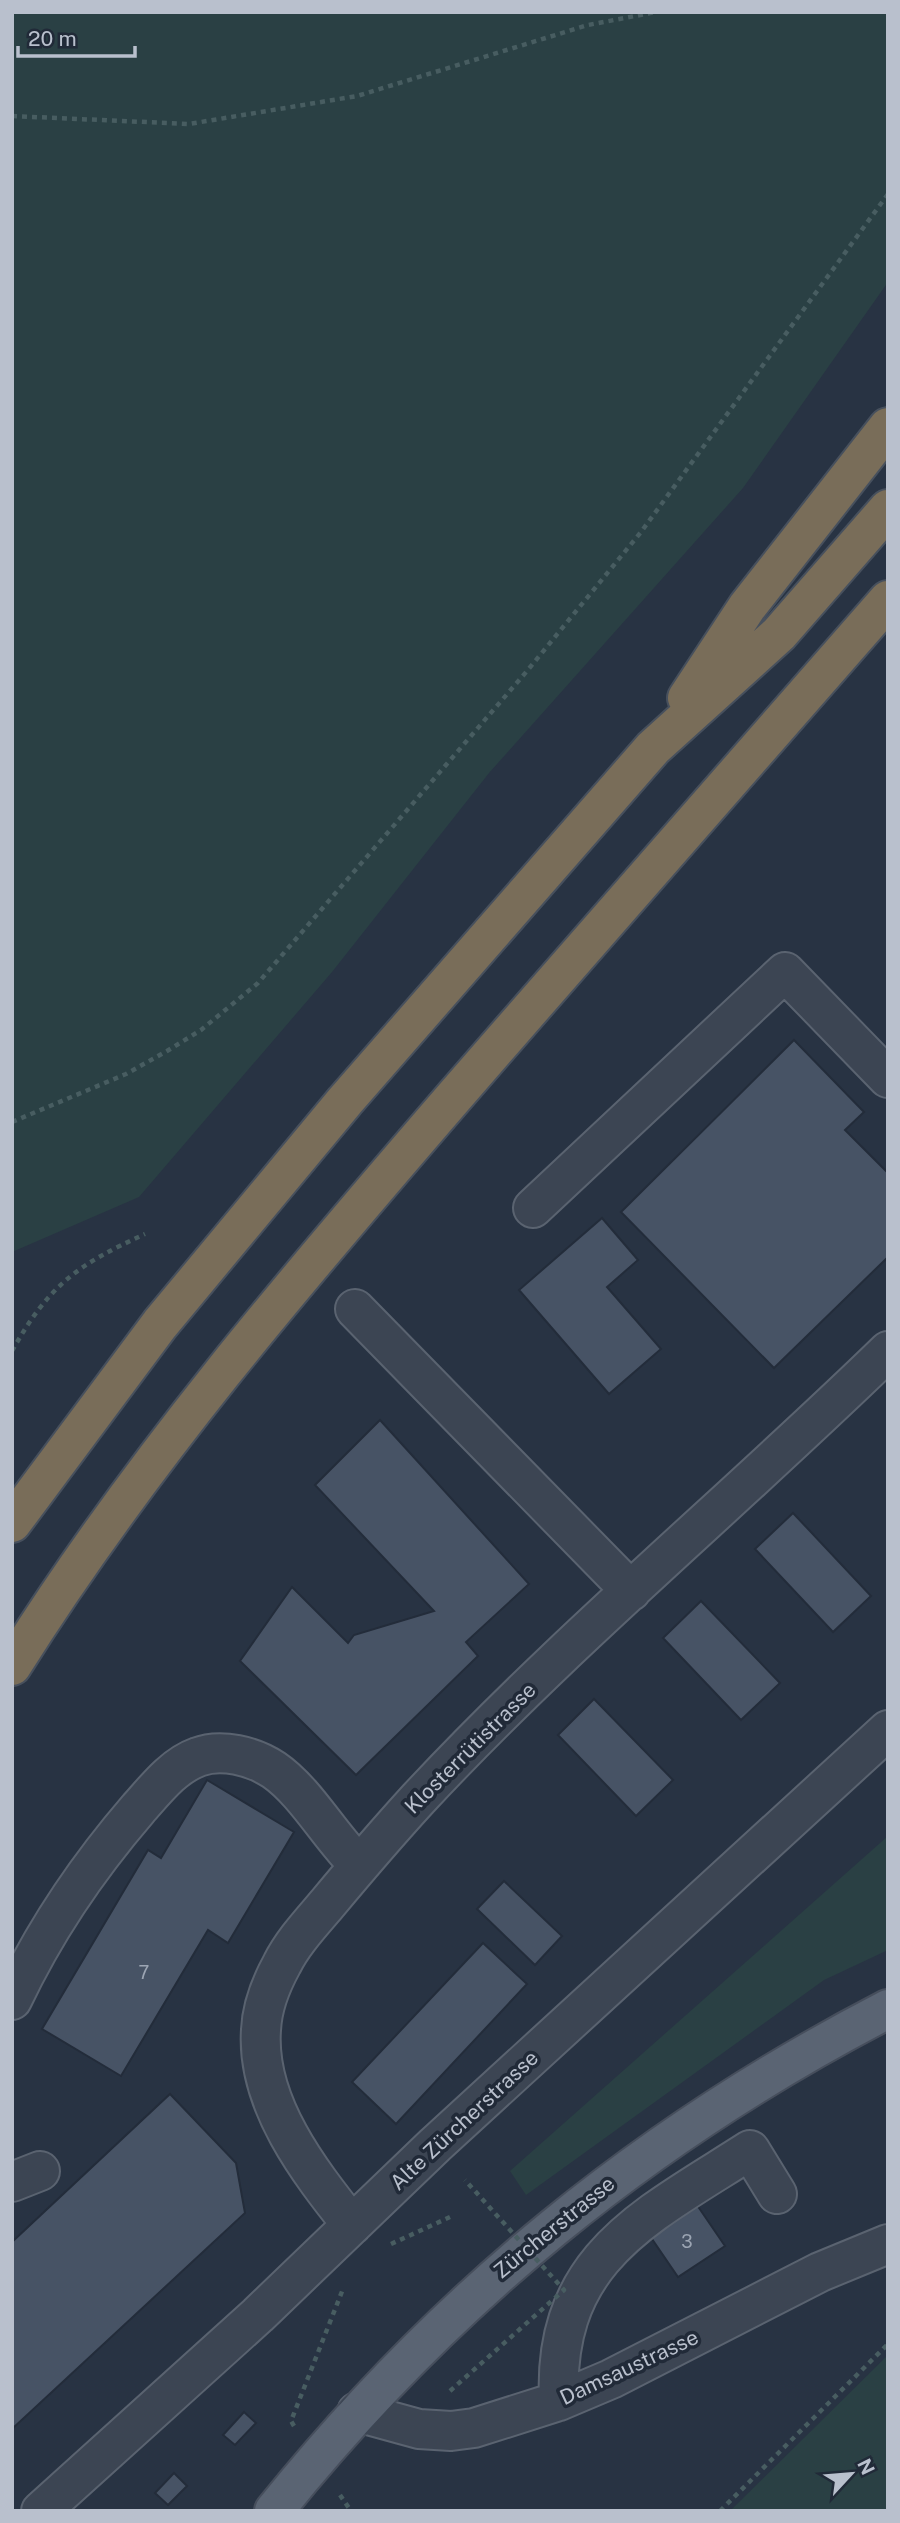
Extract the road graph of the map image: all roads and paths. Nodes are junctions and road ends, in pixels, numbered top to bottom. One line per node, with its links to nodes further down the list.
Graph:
1 (656, 12): 2 (path)
2 (12, 116)
3 (888, 194): 9 (path)
4 (888, 427): 7 (highway)
5 (888, 509): 7 (highway)
6 (888, 600): 17 (highway)
7 (653, 748): 15 (highway)
8 (888, 1078): 10 (street)
9 (12, 1122)
10 (533, 1208)
11 (145, 1234): 13 (path)
12 (355, 1309): 16 (street)
13 (12, 1351)
14 (888, 1351): 16 (street, Klosterrütistrasse)
15 (12, 1523)
16 (631, 1591): 19 (street, Klosterrütistrasse)
17 (12, 1667)
18 (888, 1730): 25 (street, Alte Zürcherstrasse)
19 (359, 1865): 20 (street); 25 (street, Klosterrütistrasse)
20 (12, 2000)
21 (888, 2009): 32 (main road, Zürcherstrasse)
22 (466, 2180): 30 (path, bridge)
23 (777, 2194): 31 (street)
24 (450, 2217): 27 (path)
25 (352, 2225): 34 (street, Alte Zürcherstrasse)
26 (888, 2244): 31 (street, Damsaustrasse)
27 (381, 2249)
28 (343, 2286): 33 (path)
29 (888, 2344): 36 (path)
30 (450, 2392)
31 (559, 2401): 32 (street, Damsaustrasse)
32 (357, 2412): 33 (main road, Zürcherstrasse)
33 (316, 2458): 35 (main road, Zürcherstrasse)
34 (41, 2511)
35 (274, 2511)
36 (720, 2511)

